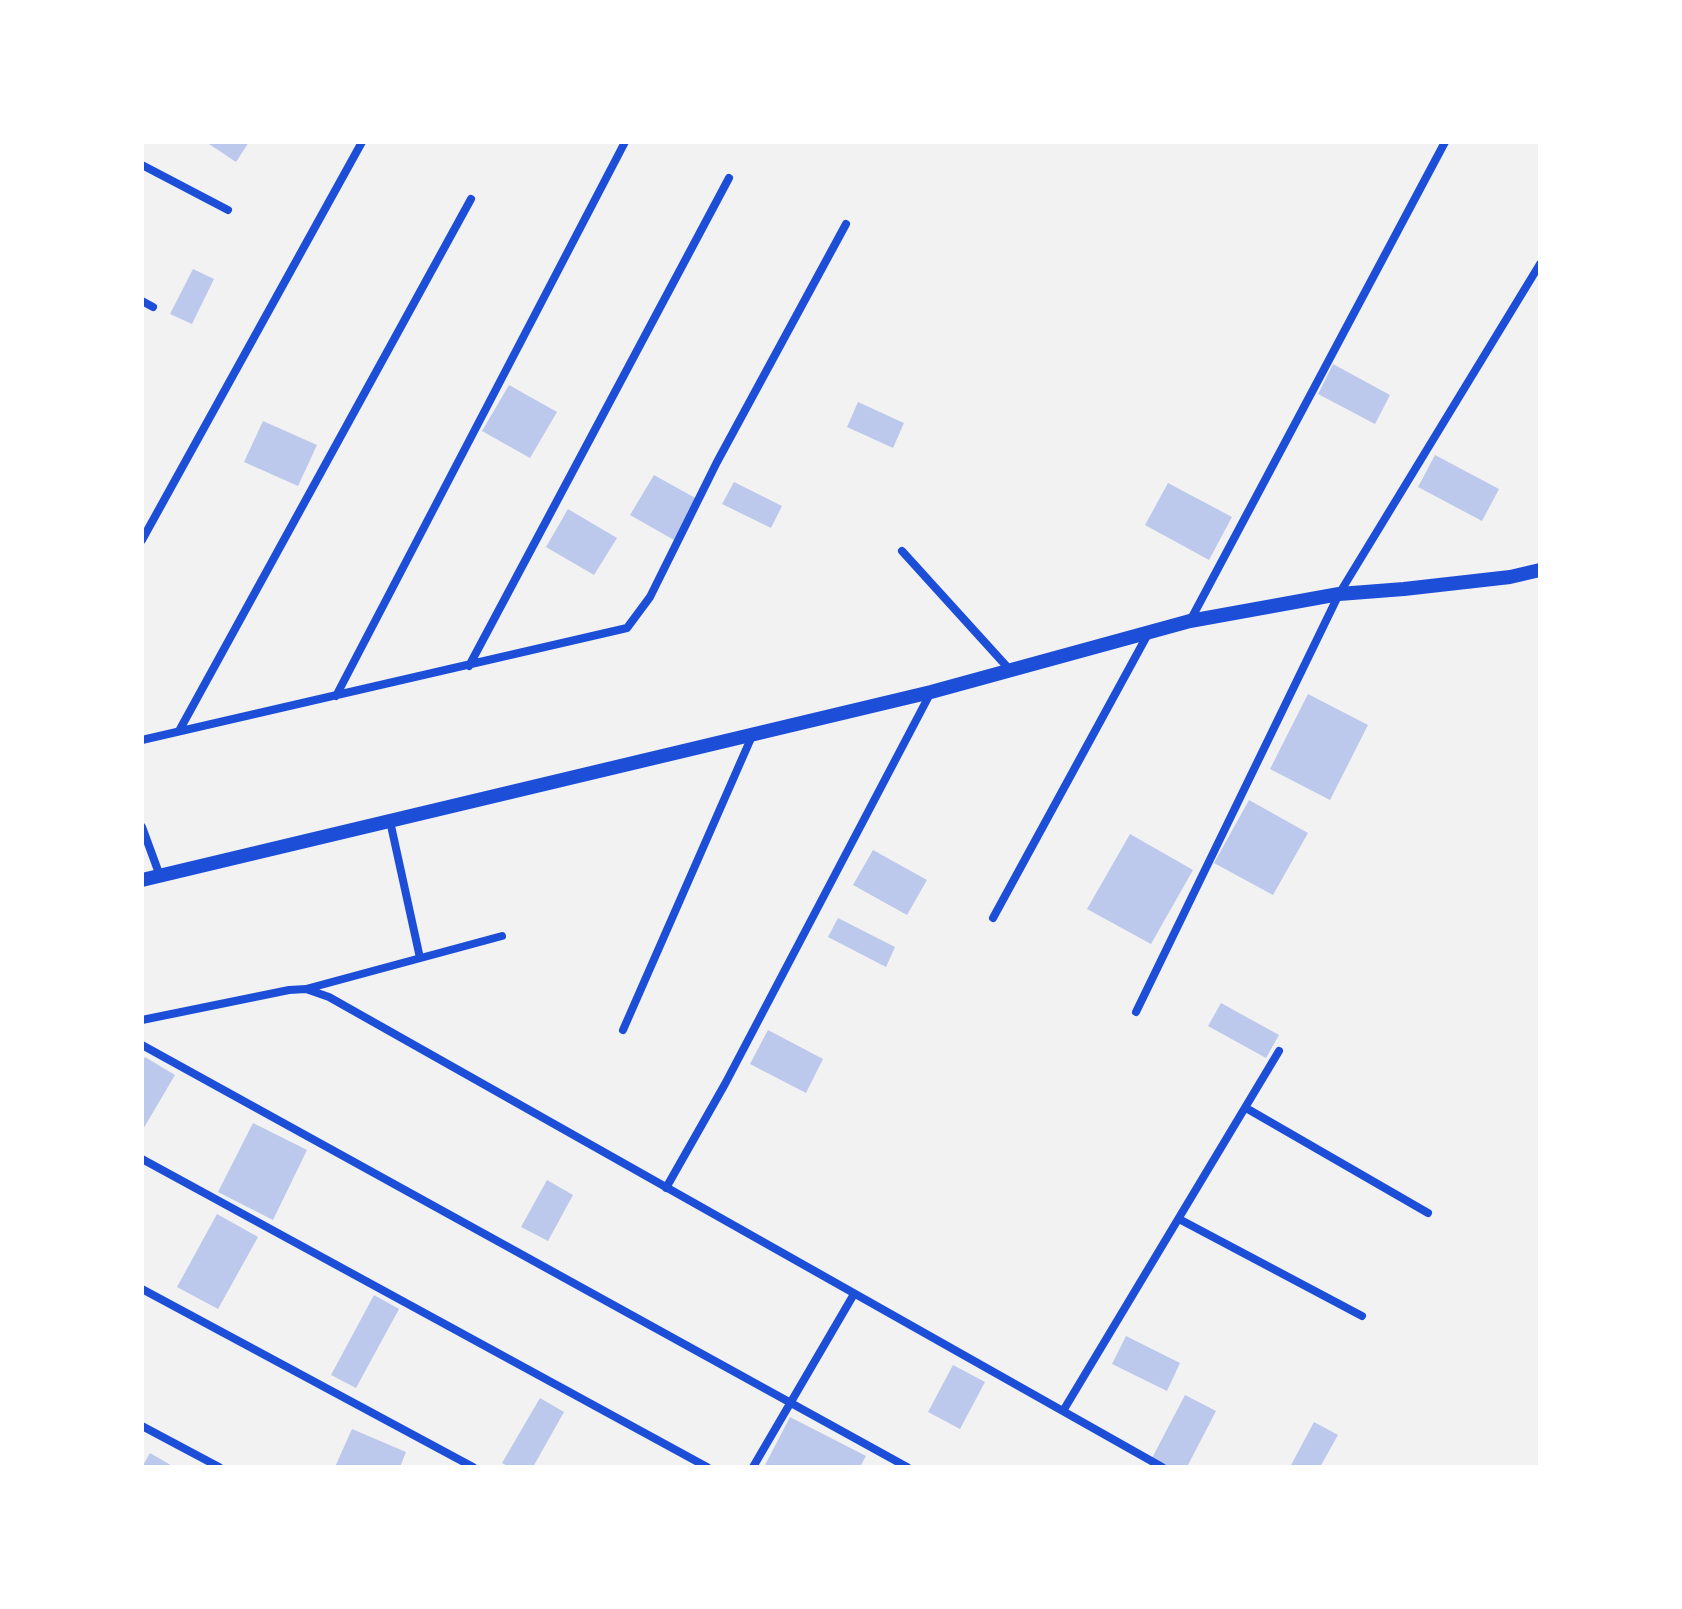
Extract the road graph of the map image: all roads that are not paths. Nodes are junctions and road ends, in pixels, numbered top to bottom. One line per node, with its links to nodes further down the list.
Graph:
1 (362, 142): 12 (street)
2 (625, 142): 21 (street)
3 (1445, 142): 16 (street)
4 (142, 165): 7 (street)
5 (729, 178): 18 (street)
6 (471, 199): 22 (street)
7 (228, 210)
8 (846, 224): 18 (street)
9 (1540, 264): 15 (street)
10 (142, 301): 11 (street)
11 (153, 307)
12 (142, 540)
13 (902, 551): 19 (street)
14 (1540, 570): 15 (street)
15 (1339, 594): 16 (street); 33 (street)
16 (1190, 621): 17 (street)
17 (1150, 631): 19 (street); 29 (street)
18 (469, 666): 21 (street)
19 (1010, 671): 20 (street)
20 (931, 692): 23 (street); 40 (street)
21 (336, 696): 22 (street)
22 (179, 731): 24 (street)
23 (752, 735): 25 (street); 35 (street)
24 (142, 740)
25 (390, 821): 27 (street); 31 (street)
26 (142, 827): 27 (street)
27 (160, 876): 28 (street)
28 (142, 880)
29 (993, 918)
30 (502, 936): 31 (street)
31 (420, 958): 32 (street)
32 (306, 989): 34 (street); 40 (street)
33 (1136, 1012)
34 (142, 1020)
35 (623, 1030)
36 (142, 1045): 46 (street)
37 (1279, 1051): 38 (street)
38 (1246, 1108): 41 (street); 42 (street)
39 (142, 1159): 51 (street)
40 (666, 1188): 44 (street)
41 (1428, 1213)
42 (1179, 1219): 45 (street); 47 (street)
43 (142, 1289): 50 (street)
44 (854, 1294): 46 (street); 47 (street)
45 (1362, 1316)
46 (790, 1402): 52 (street); 53 (street)
47 (1063, 1411): 54 (street)
48 (142, 1426): 49 (street)
49 (219, 1467)
50 (473, 1467)
51 (707, 1467)
52 (753, 1467)
53 (907, 1467)
54 (1162, 1467)

